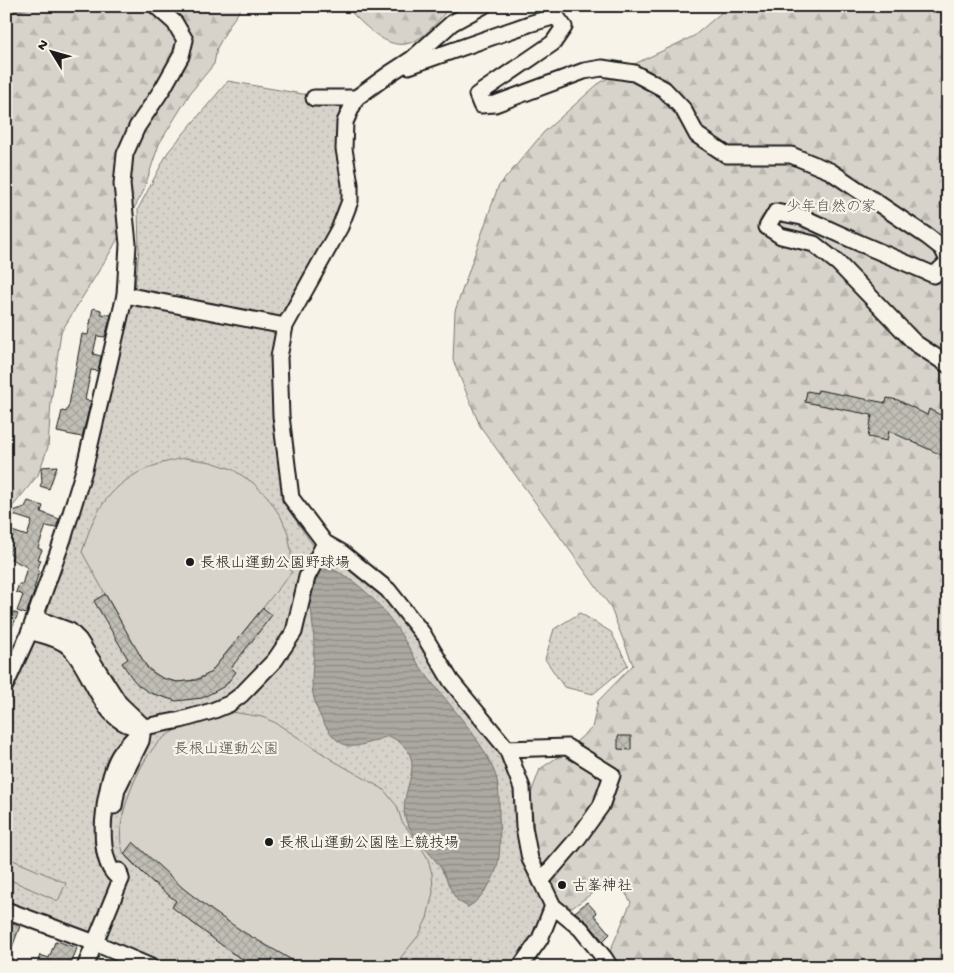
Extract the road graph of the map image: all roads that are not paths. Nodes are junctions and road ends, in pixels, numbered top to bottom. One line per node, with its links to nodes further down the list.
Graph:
1 (156, 6): 7 (street)
2 (483, 6): 3 (street)
3 (389, 74): 5 (street); 6 (street)
4 (314, 98): 5 (street)
5 (356, 98): 8 (street)
6 (948, 261): 9 (street)
7 (125, 295): 8 (street); 11 (street)
8 (285, 326): 10 (street)
9 (948, 365)
10 (325, 543): 13 (street); 14 (street)
11 (33, 624): 12 (street); 13 (street)
12 (6, 684)
13 (144, 727): 18 (street)
14 (507, 749): 15 (street); 15 (street)
15 (541, 881): 16 (street)
16 (553, 906): 21 (street); 22 (street)
17 (6, 910): 18 (street)
18 (95, 943): 19 (street); 20 (street)
19 (85, 967)
20 (151, 967)
21 (520, 967)
22 (610, 967)

